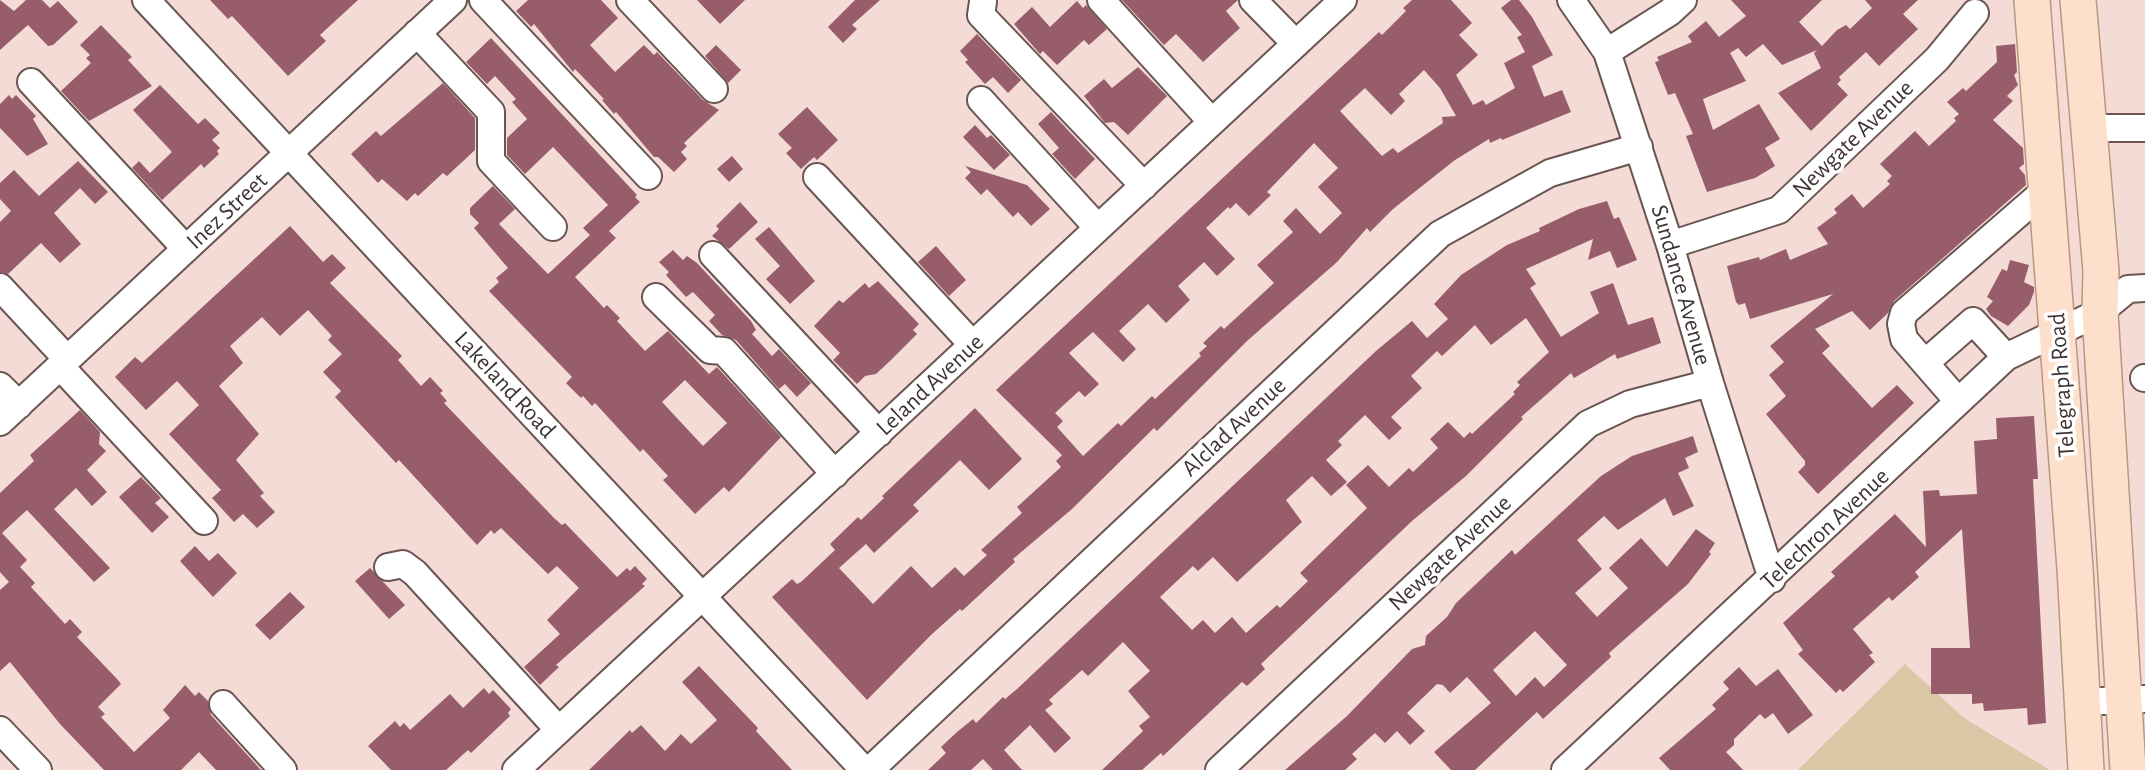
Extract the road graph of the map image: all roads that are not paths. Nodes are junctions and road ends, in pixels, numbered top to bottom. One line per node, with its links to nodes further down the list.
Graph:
1 (146, 0): 24 (street, Lakeland Road)
2 (453, 0): 14 (street, Inez Street)
3 (483, 0): 25 (street)
4 (630, 0): 18 (street)
5 (1101, 0): 20 (street)
6 (1253, 0): 15 (street)
7 (1343, 0): 15 (street, Leland Avenue)
8 (1572, 0): 16 (street, Sundance Avenue)
9 (1683, 0): 16 (street)
10 (2032, 0): 28 (main road, Telegraph Road)
11 (2078, 0): 21 (main road, Telegraph Road)
12 (983, 2): 27 (street)
13 (1975, 13): 31 (street, Newgate Avenue)
14 (417, 33): 24 (street, Inez Street); 29 (street)
15 (1296, 44): 20 (street, Leland Avenue)
16 (1607, 52): 23 (street, Sundance Avenue)
17 (30, 82): 32 (street)
18 (714, 89)
19 (981, 100): 30 (street)
20 (1212, 122): 27 (street, Leland Avenue)
21 (2088, 128): 22 (street); 38 (main road, Telegraph Road)
22 (2145, 128)
23 (1639, 147): 31 (street, Sundance Avenue); 63 (street, Alclad Avenue)
24 (289, 153): 32 (street, Inez Street); 53 (street, Lakeland Road)
25 (648, 176)
26 (817, 177): 40 (street)
27 (1144, 186): 30 (street, Leland Avenue)
28 (2048, 188): 39 (main road, Telegraph Road); 42 (street)
29 (553, 227)
30 (1098, 228): 40 (street, Leland Avenue)
31 (1670, 245): 44 (street, Sundance Avenue)
32 (186, 249): 43 (street, Inez Street)
33 (713, 255): 48 (street)
34 (0, 287): 43 (street)
35 (2145, 288): 38 (street, Telechron Avenue)
36 (656, 297): 49 (street)
37 (0, 307): 43 (street)
38 (2100, 312): 39 (street, Telechron Avenue); 54 (main road, Telegraph Road)
39 (2058, 330): 41 (street, Telechron Avenue); 55 (main road, Telegraph Road)
40 (973, 345): 48 (street, Leland Avenue)
41 (2006, 357): 42 (street); 46 (street, Telechron Avenue)
42 (1925, 363): 46 (street)
43 (62, 365): 47 (street, Inez Street); 50 (street)
44 (1710, 383): 52 (street, Sundance Avenue); 64 (street, Newgate Avenue)
45 (0, 386): 47 (street)
46 (1958, 401): 52 (street, Telechron Avenue)
47 (9, 413)
48 (878, 433): 49 (street, Leland Avenue)
49 (835, 474): 53 (street, Leland Avenue)
50 (204, 521)
51 (388, 567): 58 (street)
52 (1772, 579): 65 (street, Telechron Avenue)
53 (702, 596): 58 (street, Leland Avenue); 62 (street, Lakeland Road)
54 (2134, 699): 55 (street); 67 (main road, Telegraph Road)
55 (2082, 702): 66 (main road, Telegraph Road)
56 (223, 704): 60 (street)
57 (0, 730): 59 (street)
58 (559, 730): 61 (street, Leland Avenue)
59 (37, 770)
60 (283, 770)
61 (516, 770)
62 (864, 770)
63 (870, 770)
64 (1219, 770)
65 (1565, 770)
66 (2086, 770)
67 (2128, 770)

